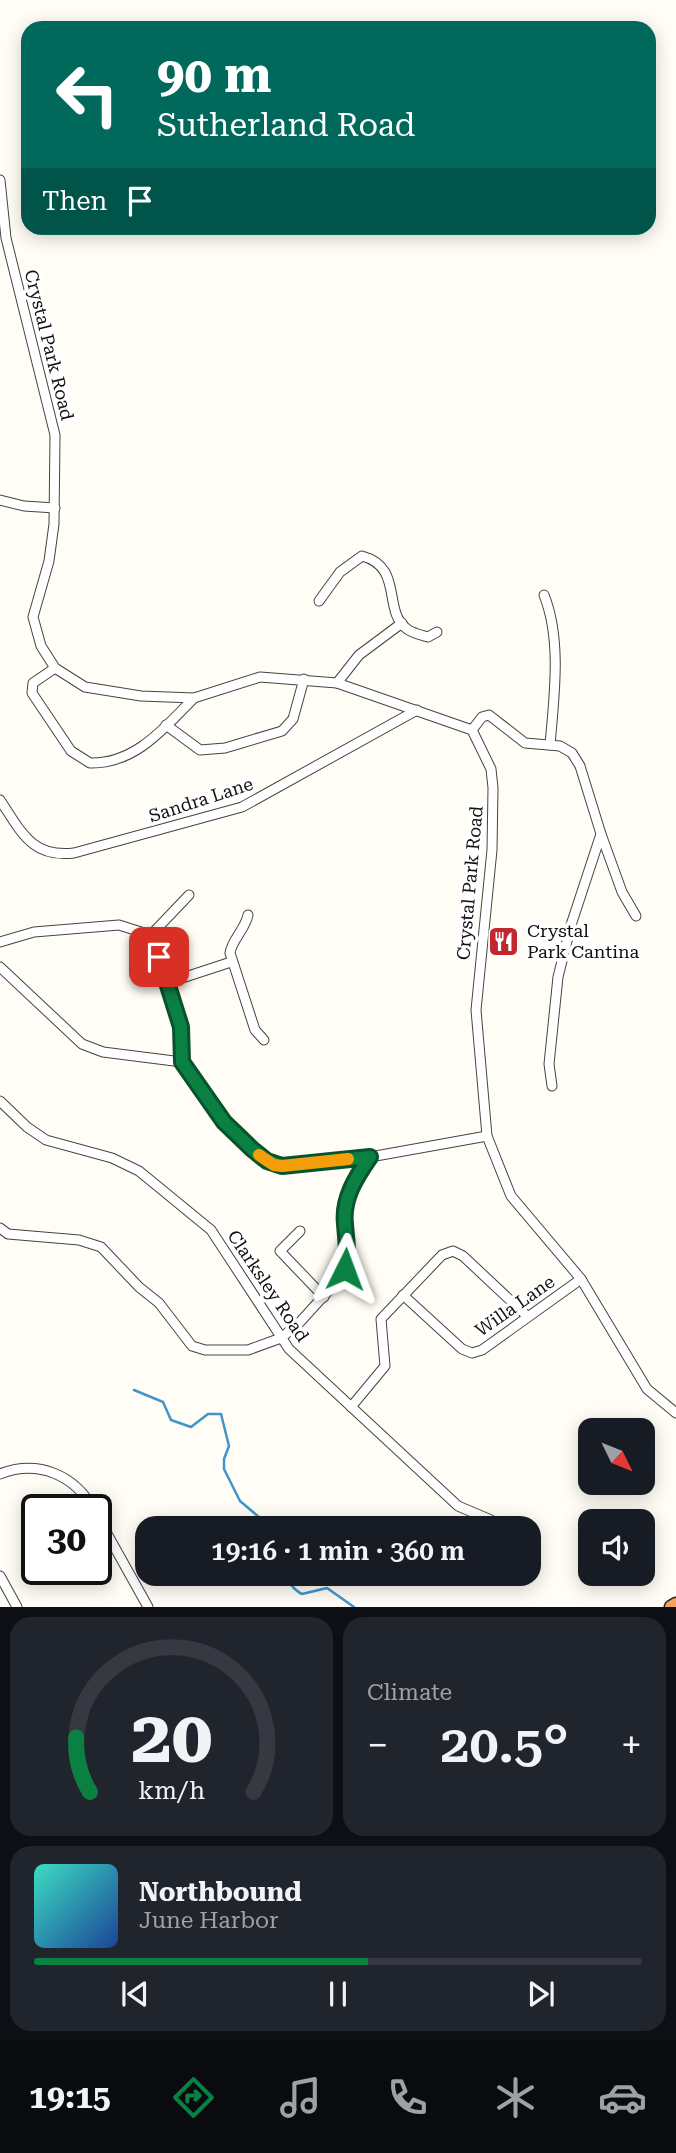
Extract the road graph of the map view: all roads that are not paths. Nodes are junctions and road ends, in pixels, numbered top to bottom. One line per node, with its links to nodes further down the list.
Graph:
1 (0, 180): 3 (street, Crystal Park Road)
2 (0, 500): 3 (street)
3 (55, 508): 8 (street, Crystal Park Road)
4 (544, 595): 15 (street)
5 (318, 601): 6 (street)
6 (402, 623): 7 (street); 10 (street)
7 (438, 632)
8 (55, 668): 11 (street); 13 (street)
9 (303, 679): 10 (street); 11 (street); 13 (street)
10 (337, 683): 12 (street)
11 (194, 698): 13 (street)
12 (417, 710): 14 (street); 16 (street, Sandra Lane)
13 (166, 725)
14 (471, 730): 15 (street); 30 (street, Crystal Park Road)
15 (550, 745): 17 (street)
16 (0, 800)
17 (601, 834): 20 (street); 28 (street)
18 (189, 895): 21 (street)
19 (248, 915): 23 (street)
20 (636, 916)
21 (148, 938): 22 (street); 25 (street)
22 (0, 942)
23 (232, 962): 25 (street); 26 (street)
24 (0, 967): 27 (street)
25 (170, 982): 27 (street)
26 (264, 1040)
27 (182, 1062): 31 (street)
28 (552, 1086)
29 (0, 1101): 38 (street, Clarksley Road)
30 (488, 1136): 31 (street); 34 (street, Crystal Park Road)
31 (370, 1157): 36 (street)
32 (0, 1228): 38 (street)
33 (300, 1231): 36 (street)
34 (581, 1279): 37 (street, Willa Lane); 40 (street, Crystal Park Road)
35 (403, 1295): 37 (street, Willa Lane); 37 (street); 39 (street)
36 (324, 1297): 38 (street)
37 (527, 1316)
38 (281, 1338): 39 (street, Clarksley Road)
39 (351, 1407): 43 (street, Clarksley Road)
40 (676, 1413)
41 (0, 1474): 42 (street)
42 (82, 1494)
43 (482, 1516)
44 (112, 1542): 48 (street)
45 (0, 1576): 47 (street)
46 (676, 1604): 49 (highway)
47 (17, 1607)
48 (148, 1607)
49 (671, 1607)

